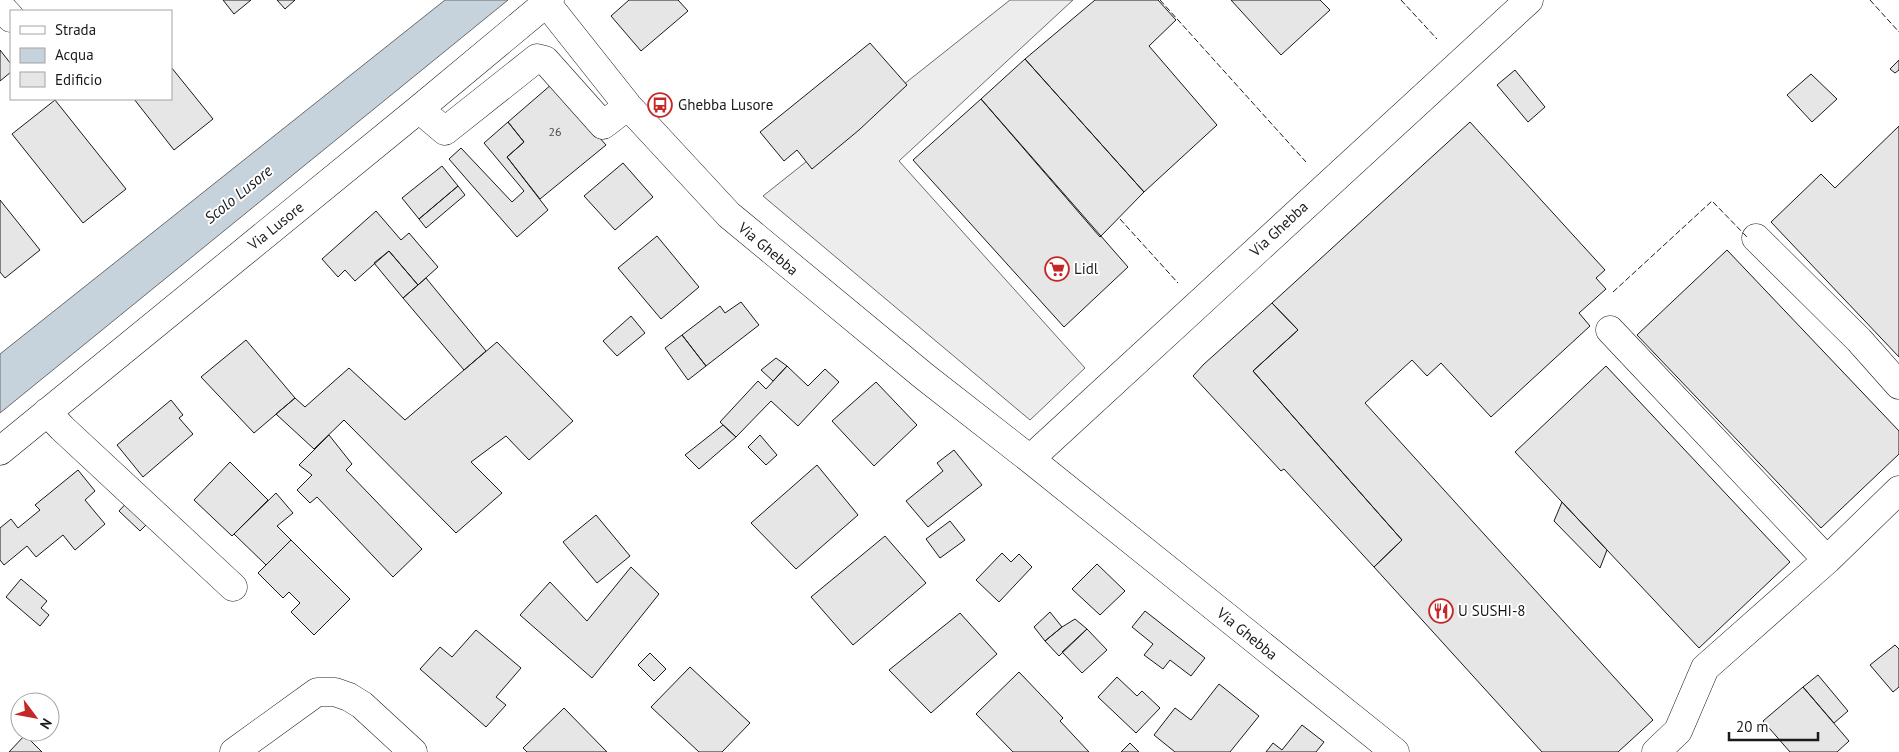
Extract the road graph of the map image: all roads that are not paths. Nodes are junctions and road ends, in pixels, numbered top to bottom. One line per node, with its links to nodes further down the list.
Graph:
1 (1529, 0): 12 (street, Via Ghebba)
2 (547, 1): 5 (street, Via Ghebba); 6 (street, Via Lusore)
3 (0, 6): 4 (street)
4 (10, 17)
5 (628, 106): 6 (street); 12 (street, Via Ghebba)
6 (419, 110): 10 (street, Via Lusore)
7 (1756, 238): 9 (street)
8 (1610, 330): 14 (street)
9 (1899, 385)
10 (48, 412): 11 (street, Via Lusore); 15 (street)
11 (0, 451)
12 (1030, 459): 18 (street, Via Ghebba)
13 (1899, 490): 14 (street)
14 (1827, 560): 19 (street)
15 (233, 587)
16 (234, 752): 17 (street)
17 (413, 752)
18 (1395, 752)
19 (1656, 752)

